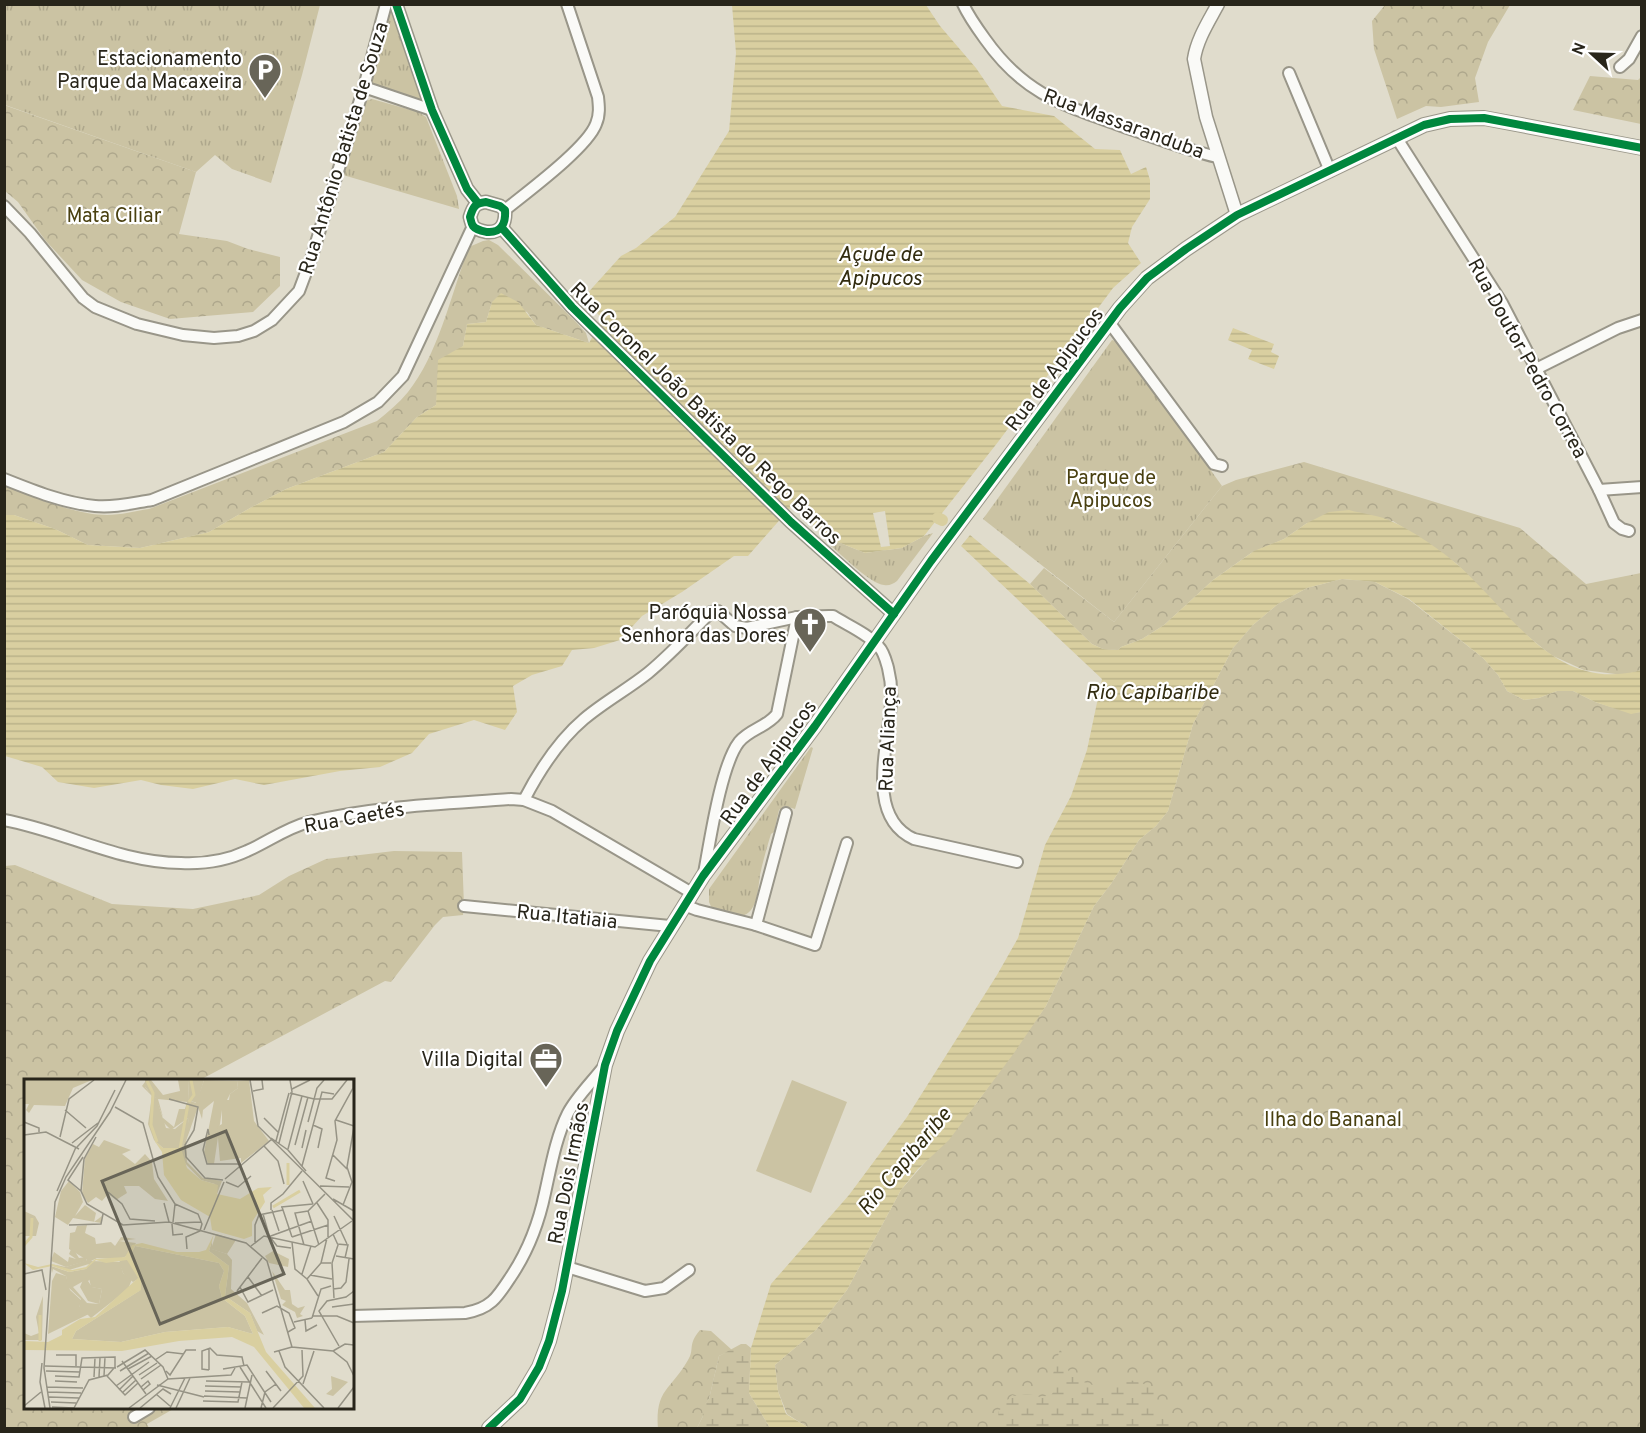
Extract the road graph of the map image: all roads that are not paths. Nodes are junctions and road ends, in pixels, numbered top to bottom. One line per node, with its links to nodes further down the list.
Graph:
1 (386, 4): 9 (street, Rua Antônio Batista de Souza)
2 (396, 4): 10 (street)
3 (567, 4): 17 (street)
4 (963, 4): 13 (street, Rua Massaranduba)
5 (1215, 6): 13 (street)
6 (1641, 36): 7 (street)
7 (1620, 68)
8 (1289, 73): 14 (street)
9 (364, 87): 10 (street); 16 (street, Rua Antônio Batista de Souza)
10 (432, 110): 15 (street)
11 (1396, 137): 12 (main road, Rua de Apipucos); 14 (main road, Rua de Apipucos); 23 (street, Rua Doutor Pedro Correa)
12 (1641, 148)
13 (1217, 157): 18 (street)
14 (1330, 171): 18 (main road, Rua de Apipucos)
15 (478, 203): 17 (street); 19 (street)
16 (4, 206)
17 (505, 210): 20 (street)
18 (1237, 216): 22 (main road, Rua de Apipucos)
19 (473, 226): 20 (street); 25 (street)
20 (502, 228): 29 (street, Rua Coronel João Batista do Rego Barros)
21 (1641, 320): 23 (street)
22 (1109, 322): 24 (street); 29 (main road, Rua de Apipucos)
23 (1536, 369): 27 (street, Rua Doutor Pedro Correa)
24 (1222, 466)
25 (4, 479)
26 (1641, 487): 27 (street)
27 (1599, 490): 28 (street, Rua Doutor Pedro Correa)
28 (1629, 531)
29 (894, 614): 31 (main road, Rua de Apipucos)
30 (796, 617): 31 (street); 32 (street); 37 (street)
31 (874, 642): 36 (street, Rua Aliança); 37 (main road, Rua de Apipucos)
32 (524, 800): 34 (street, Rua Caetés); 38 (street, Rua Caetés)
33 (786, 813): 41 (street)
34 (4, 820)
35 (847, 843): 41 (street)
36 (1017, 862)
37 (703, 876): 38 (main road, Rua de Apipucos)
38 (688, 899): 40 (main road, Rua de Apipucos); 41 (street)
39 (464, 906): 40 (street, Rua Itatiaia)
40 (673, 922): 42 (main road, Rua Dois Irmãos)
41 (756, 925)
42 (605, 1065): 43 (main road, Rua Dois Irmãos); 45 (street)
43 (567, 1267): 44 (street); 48 (main road, Rua Dois Irmãos)
44 (689, 1270)
45 (354, 1316)
46 (146, 1409): 47 (street)
47 (134, 1417)
48 (489, 1428)

